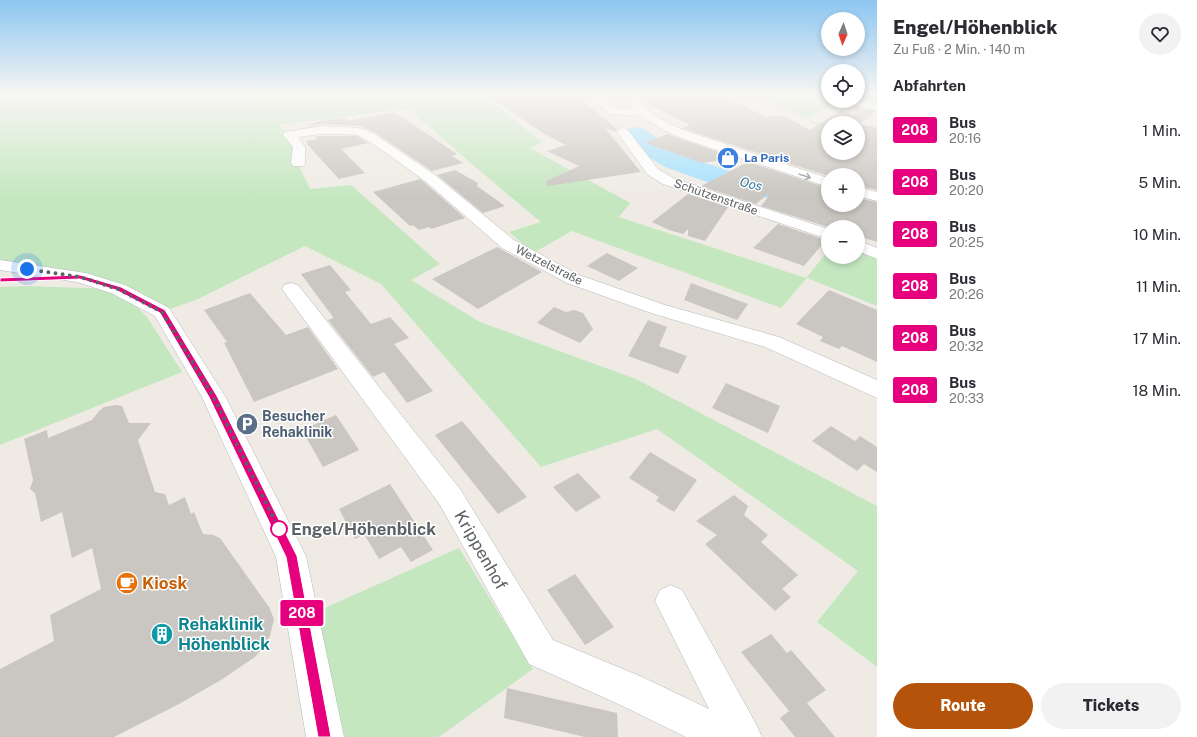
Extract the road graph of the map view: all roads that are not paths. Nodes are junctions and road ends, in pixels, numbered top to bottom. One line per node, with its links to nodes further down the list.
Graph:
1 (670, 128): 4 (street, one-way to 4)
2 (623, 132): 7 (street, Schützenstraße)
3 (298, 164): 14 (street, Wetzelstraße)
4 (821, 181)
5 (865, 193): 6 (street)
6 (877, 196)
7 (821, 232)
8 (865, 248): 9 (street)
9 (877, 254)
10 (0, 265): 11 (street)
11 (80, 277): 12 (street); 16 (street)
12 (0, 280)
13 (291, 289): 17 (street, Krippenhof)
14 (877, 390)
15 (671, 601): 18 (street)
16 (324, 737)
17 (726, 737)
18 (743, 737)

